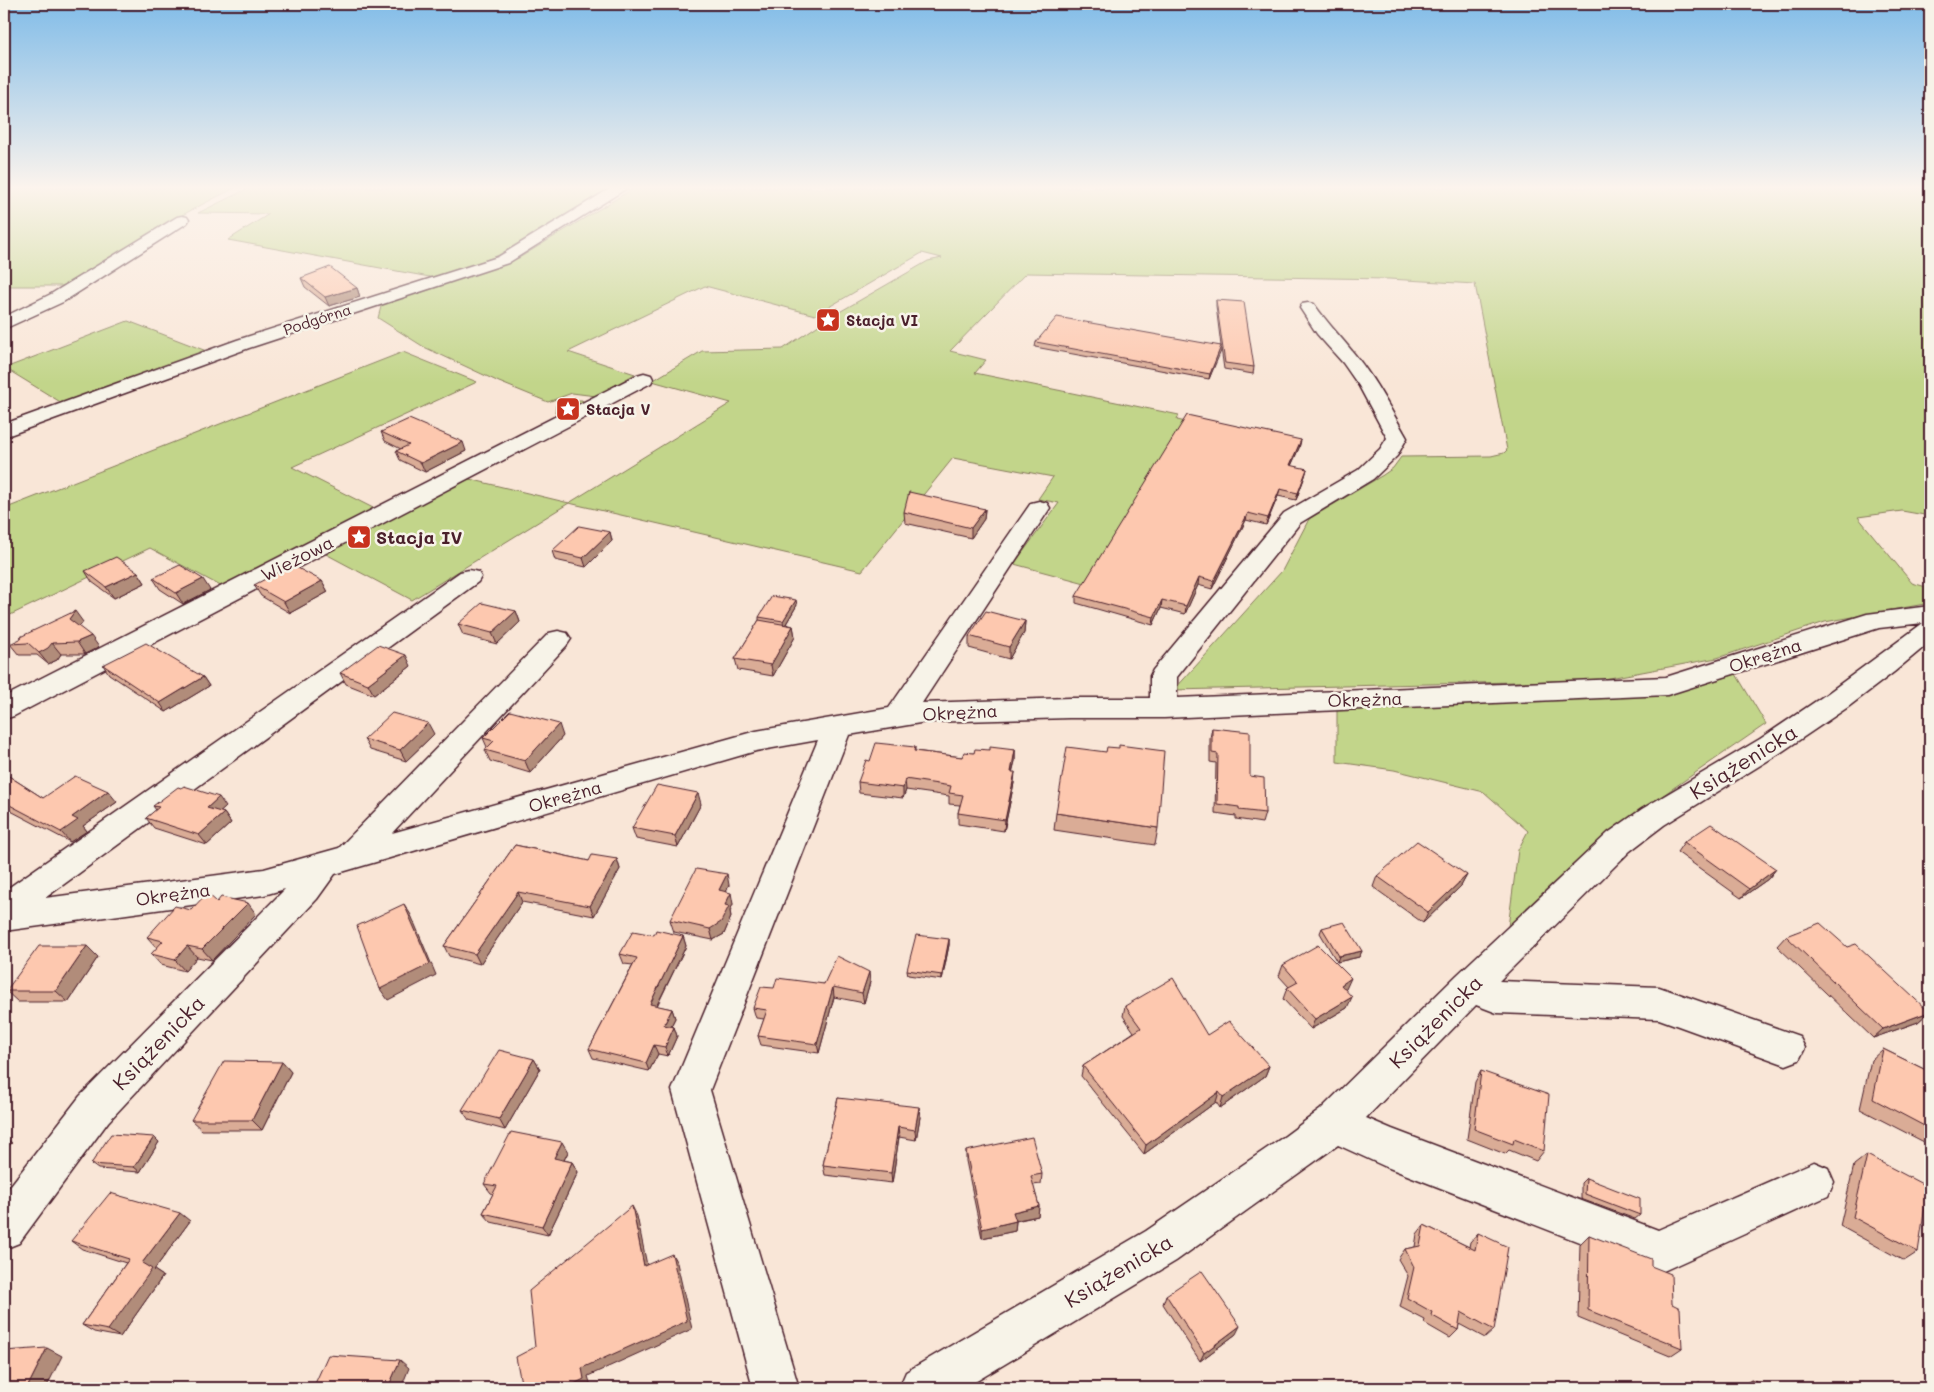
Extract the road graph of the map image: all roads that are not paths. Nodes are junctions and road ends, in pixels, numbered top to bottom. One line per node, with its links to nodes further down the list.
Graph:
1 (129, 253): 4 (street)
2 (514, 253): 6 (street, Podgórna)
3 (1308, 308): 11 (street)
4 (4, 324)
5 (644, 379): 12 (street, Wieżowa)
6 (4, 431)
7 (1039, 508): 13 (street)
8 (469, 577): 16 (street)
9 (1918, 625): 11 (street, Okrężna); 18 (street, Książenicka)
10 (558, 639): 15 (street, Książenicka)
11 (1164, 708): 13 (street, Okrężna)
12 (4, 709)
13 (898, 717): 14 (street, Okrężna)
14 (838, 727): 15 (street, Okrężna); 23 (street)
15 (337, 861): 17 (street, Okrężna); 22 (street, Książenicka)
16 (4, 909)
17 (4, 917)
18 (1470, 986): 19 (street); 20 (street, Książenicka)
19 (1786, 1048)
20 (1334, 1123): 21 (street); 24 (street, Książenicka)
21 (1814, 1182)
22 (4, 1228)
23 (776, 1388)
24 (922, 1388)

